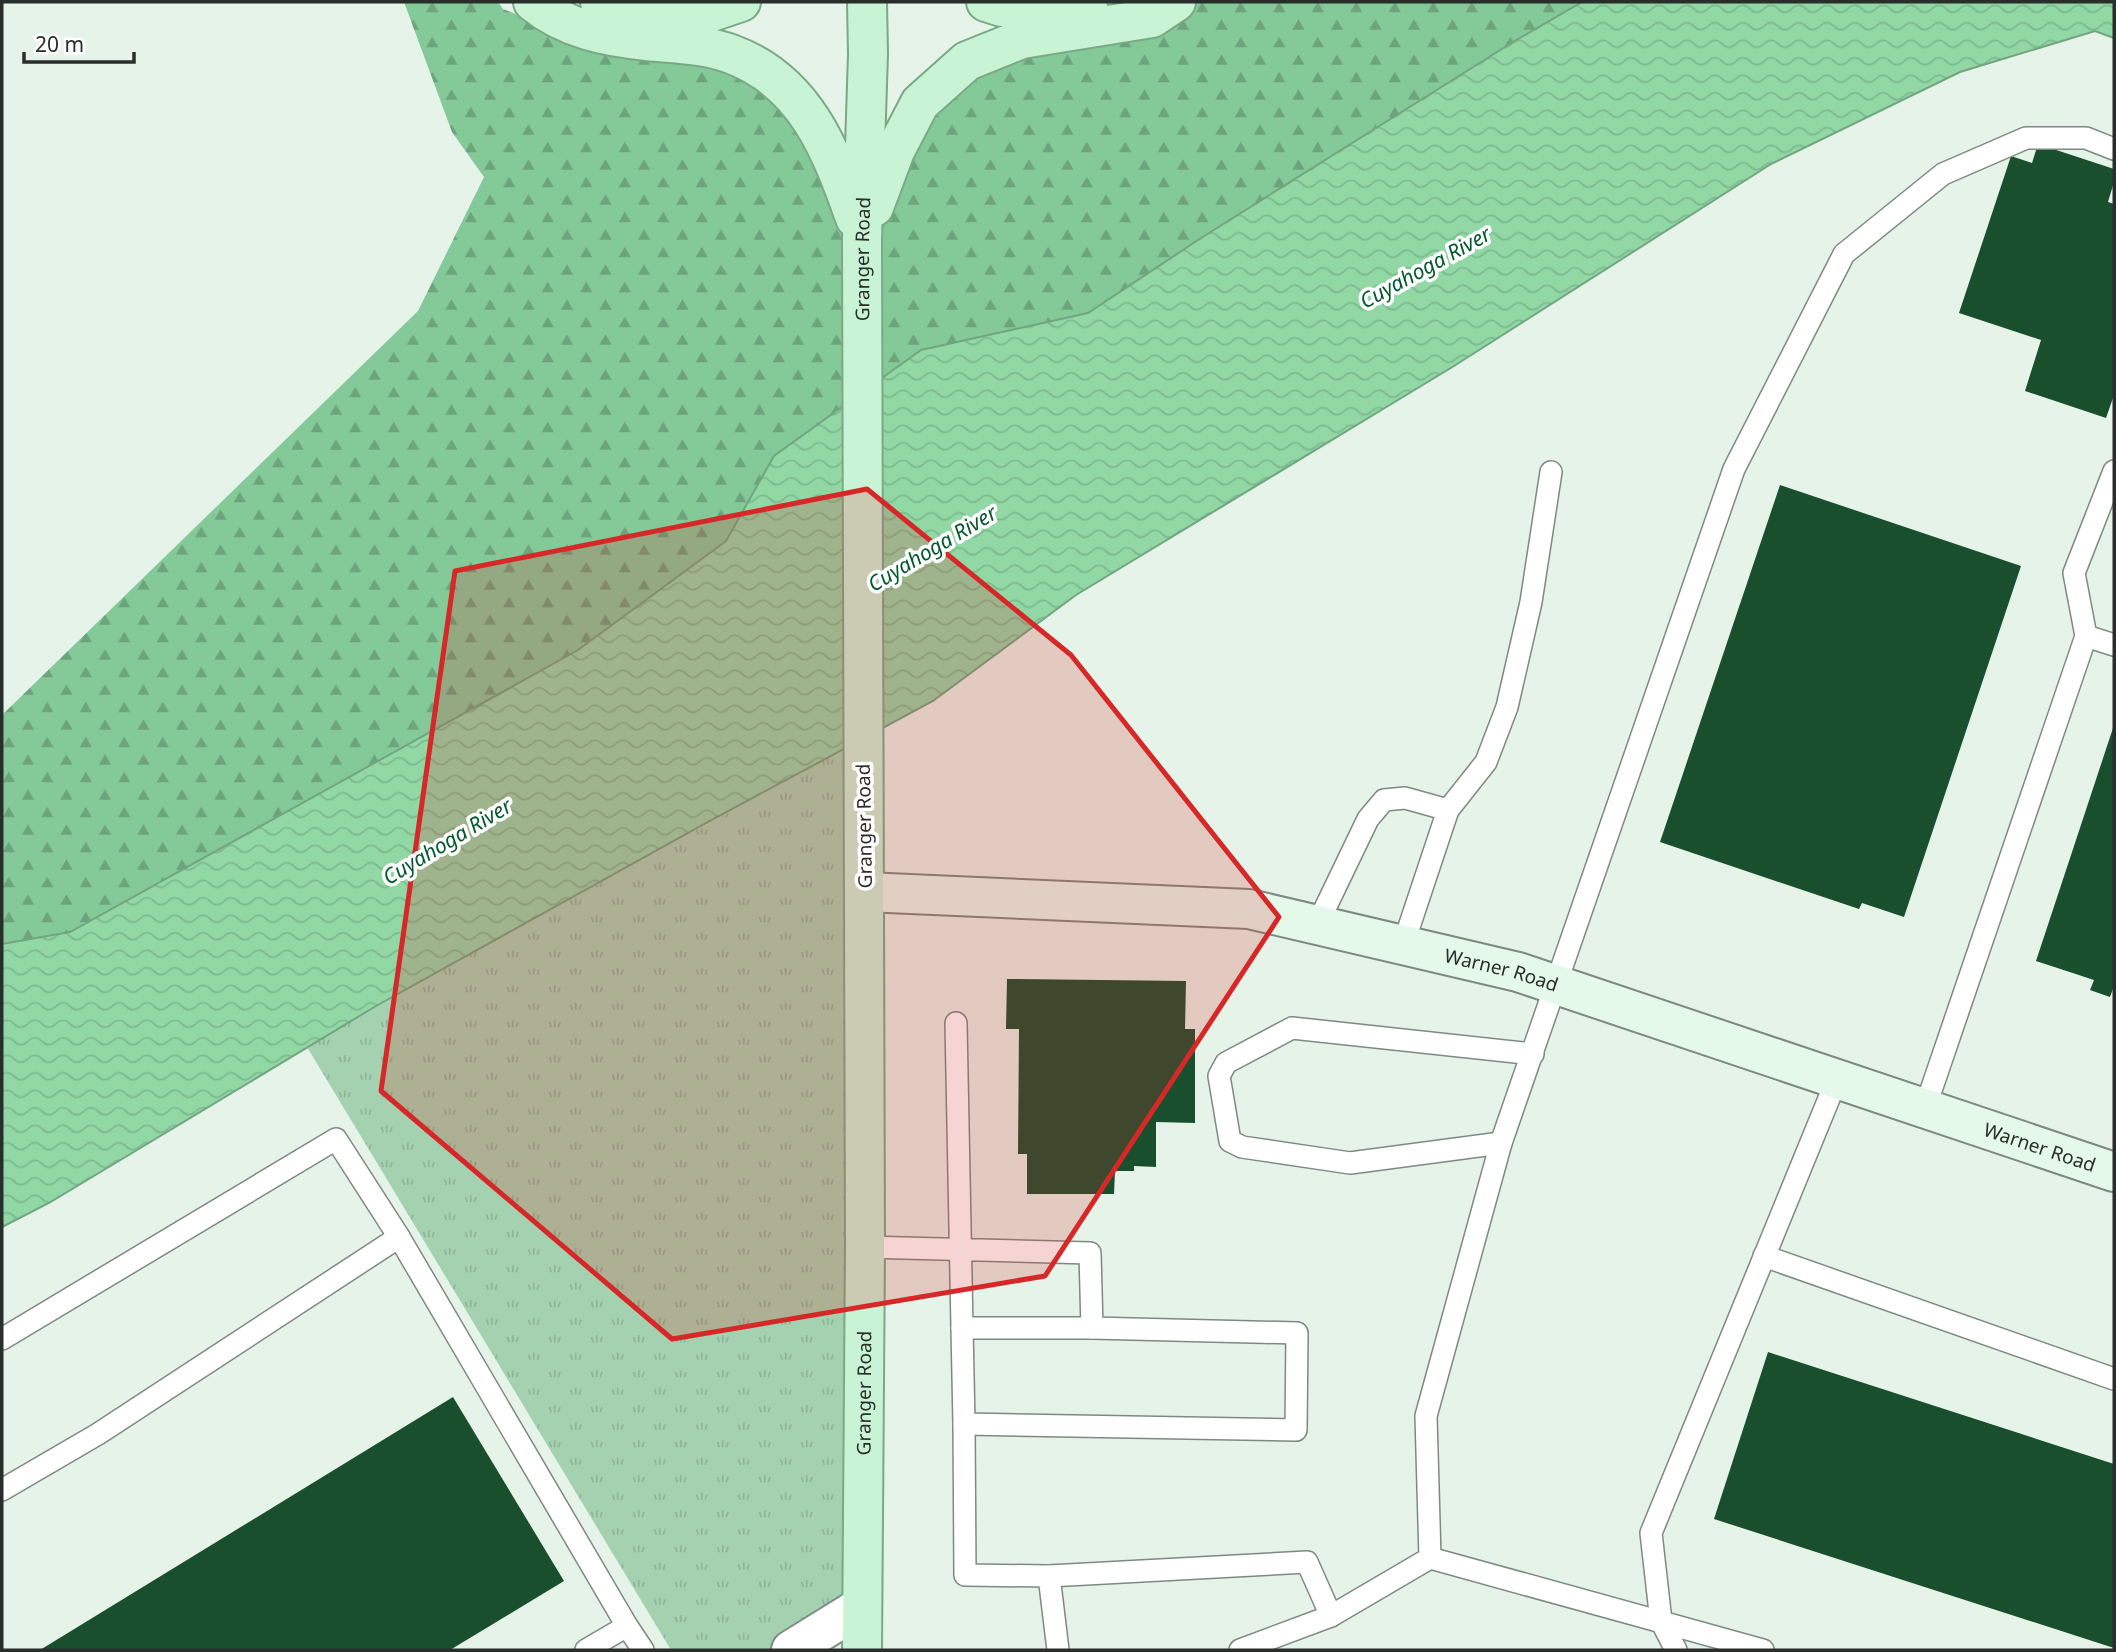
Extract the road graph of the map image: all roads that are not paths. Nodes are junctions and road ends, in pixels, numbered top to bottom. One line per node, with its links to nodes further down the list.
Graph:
1 (533, 2): 9 (main road)
2 (600, 2): 3 (main road)
3 (741, 2)
4 (867, 2): 9 (main road, Granger Road)
5 (986, 2): 6 (main road)
6 (1121, 2)
7 (1176, 2): 9 (main road)
8 (2114, 149): 18 (lane)
9 (862, 239): 15 (main road, Granger Road)
10 (2114, 471): 12 (lane)
11 (1551, 472): 14 (lane)
12 (2086, 636): 13 (lane); 22 (lane)
13 (2114, 645)
14 (1448, 810): 16 (lane); 17 (lane)
15 (864, 892): 16 (main road, Warner Road); 26 (main road, Granger Road)
16 (1317, 925): 17 (main road, Warner Road)
17 (1404, 945): 18 (main road, Warner Road)
18 (1557, 985): 20 (lane); 21 (main road, Warner Road)
19 (956, 1023): 27 (lane)
20 (1533, 1054): 23 (lane); 23 (lane)
21 (1838, 1079): 22 (main road, Warner Road); 28 (lane)
22 (1924, 1108): 24 (main road, Warner Road)
23 (1501, 1143): 35 (lane)
24 (2114, 1172)
25 (399, 1237): 31 (lane); 34 (lane); 40 (lane)
26 (865, 1247): 27 (lane); 37 (main road, Granger Road)
27 (961, 1251): 29 (lane); 30 (lane)
28 (1764, 1256): 32 (lane); 39 (lane)
29 (962, 1328): 30 (lane); 33 (lane)
30 (1093, 1328): 33 (lane)
31 (2, 1339)
32 (2114, 1379)
33 (964, 1424): 36 (lane)
34 (2, 1490)
35 (1430, 1558): 38 (lane); 39 (lane)
36 (1049, 1576): 38 (lane); 45 (lane)
37 (862, 1606): 43 (street); 44 (main road, Granger Road)
38 (1332, 1616): 46 (lane)
39 (1661, 1621): 47 (lane); 48 (lane)
40 (627, 1626): 41 (lane); 42 (lane)
41 (586, 1650)
42 (643, 1650)
43 (791, 1650)
44 (862, 1650)
45 (1058, 1650)
46 (1240, 1650)
47 (1676, 1650)
48 (1763, 1650)

